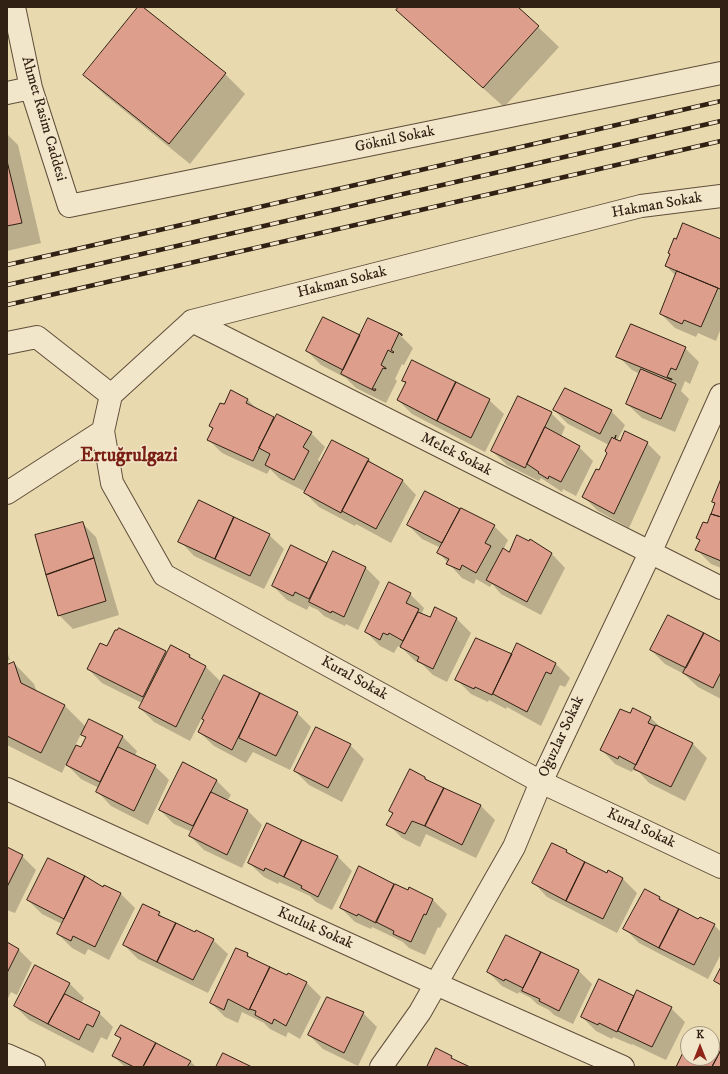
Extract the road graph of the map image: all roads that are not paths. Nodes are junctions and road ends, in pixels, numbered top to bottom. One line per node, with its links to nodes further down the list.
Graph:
1 (14, 7): 3 (street, Ahmet Rasim Caddesi)
2 (721, 73): 6 (street, Göknil Sokak)
3 (32, 88): 4 (street); 6 (street, Ahmet Rasim Caddesi)
4 (7, 93)
5 (721, 196): 7 (street, Hakman Sokak)
6 (69, 206)
7 (192, 321): 9 (street, Hakman Sokak); 13 (street, Melek Sokak)
8 (7, 343): 9 (street)
9 (111, 395): 11 (street, Kural Sokak)
10 (721, 395): 13 (street, Oğuzlar Sokak)
11 (103, 430): 12 (street); 15 (street, Kural Sokak)
12 (7, 493)
13 (650, 553): 14 (street, Melek Sokak); 15 (street, Oğuzlar Sokak)
14 (721, 588)
15 (541, 782): 17 (street, Kural Sokak); 18 (street, Oğuzlar Sokak)
16 (7, 789): 18 (street, Kutluk Sokak)
17 (721, 867)
18 (436, 984): 21 (street, Oğuzlar Sokak); 22 (street, Kutluk Sokak)
19 (7, 1055): 20 (street)
20 (34, 1067)
21 (381, 1067)
22 (623, 1067)

